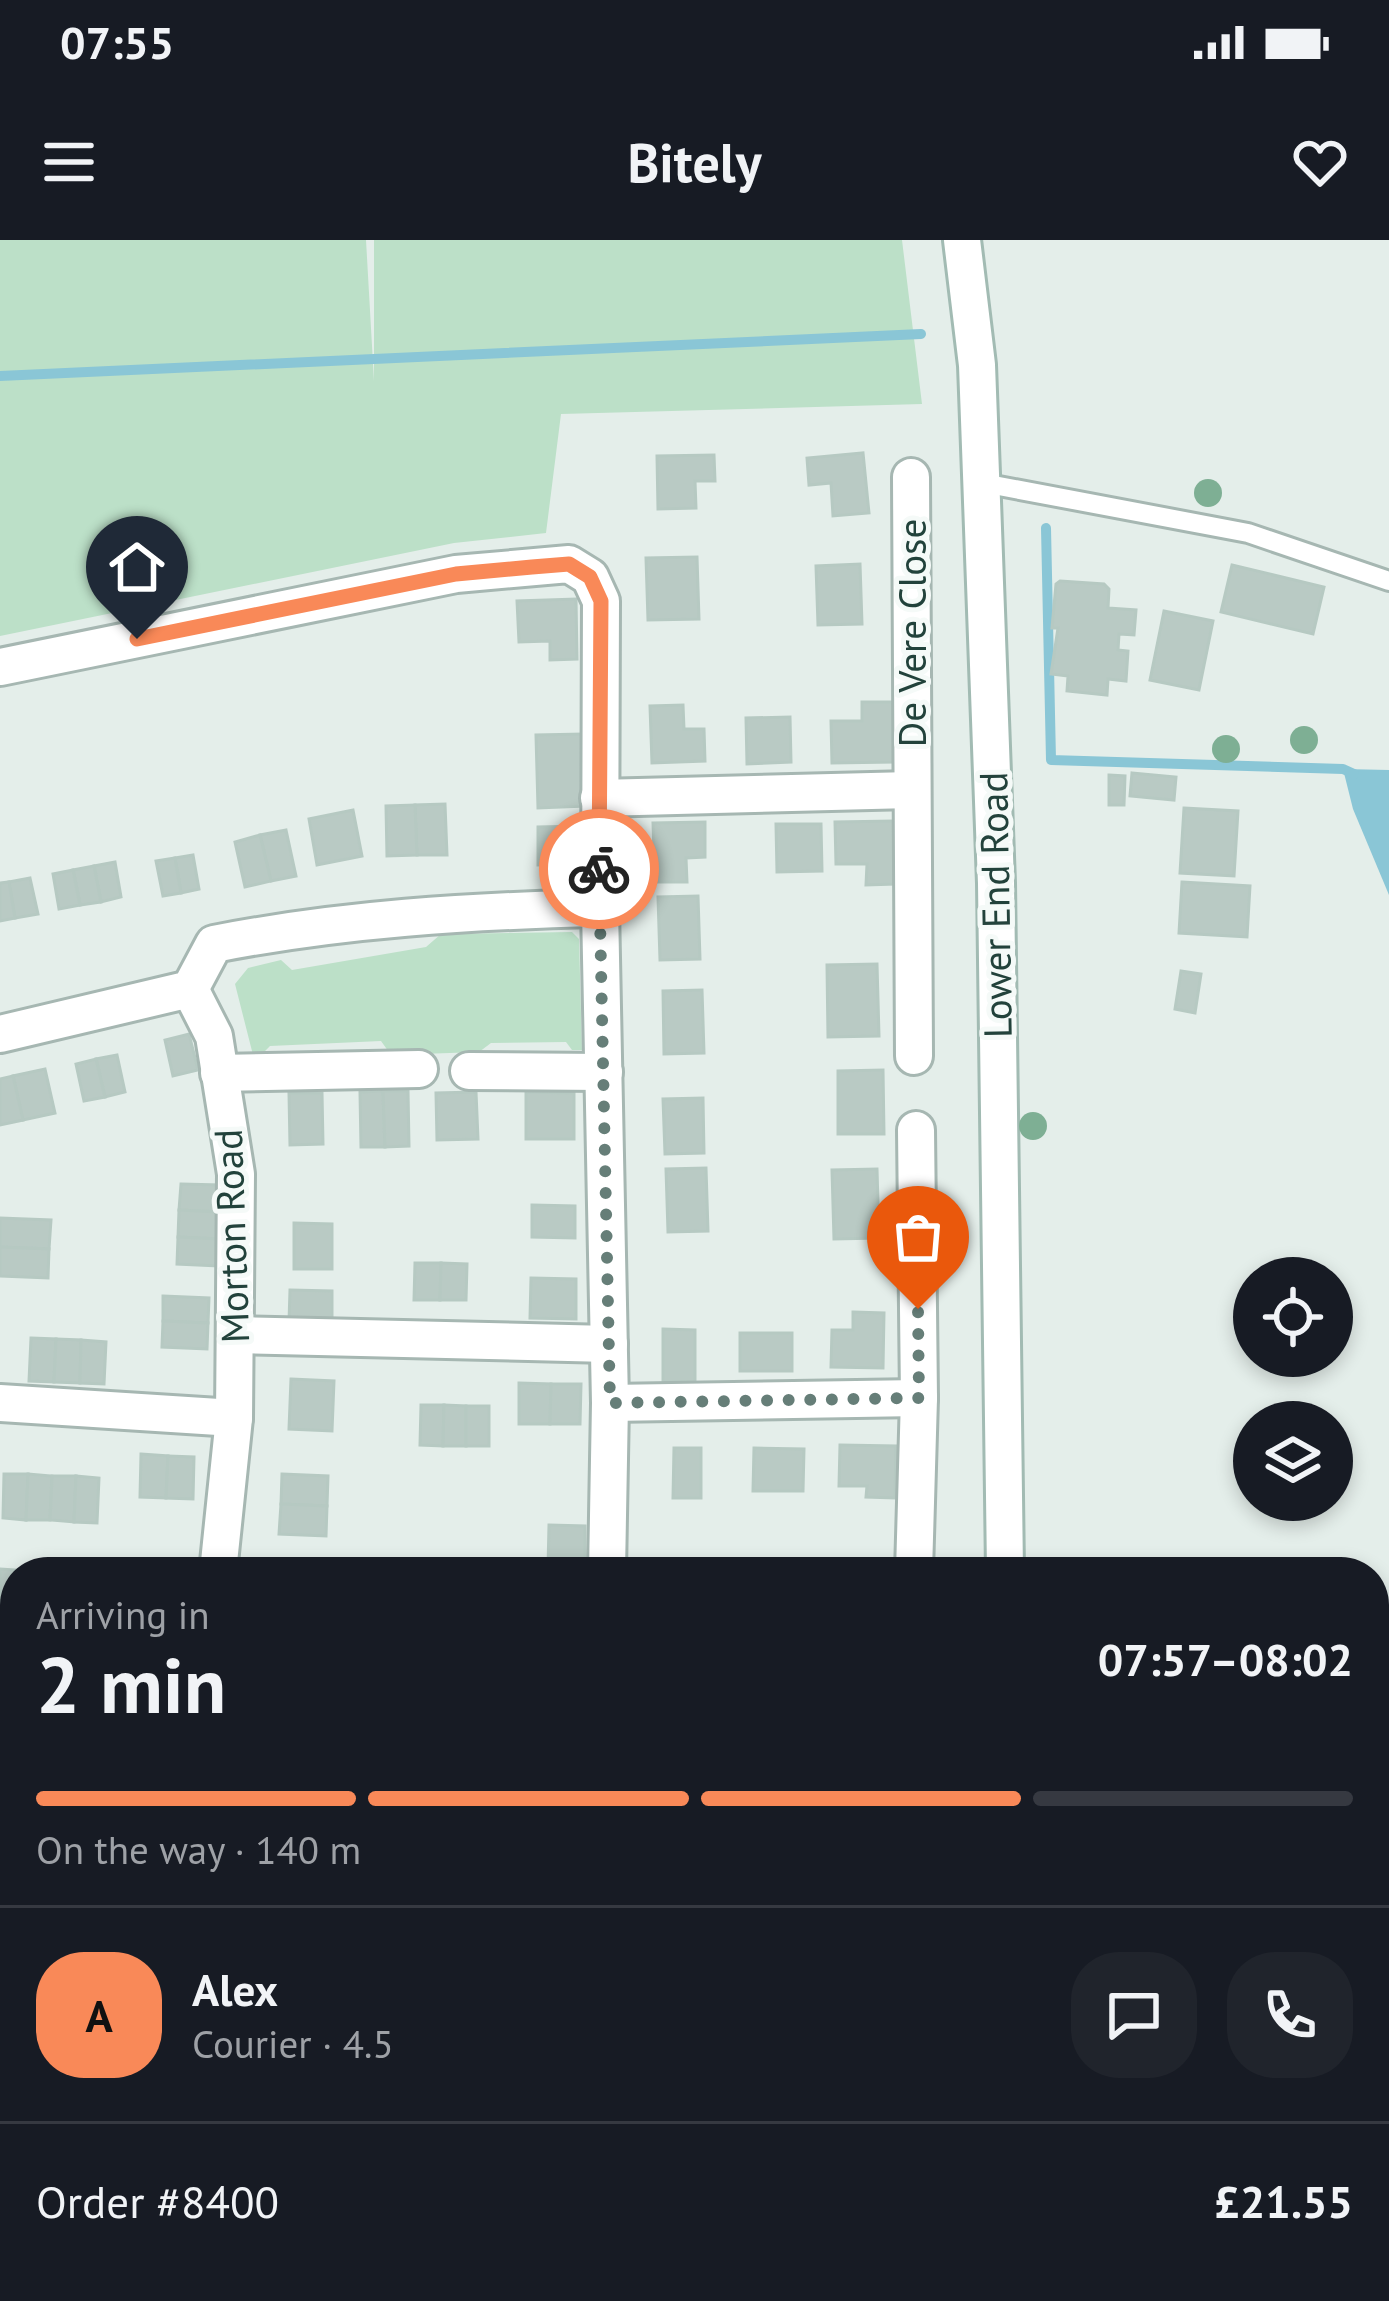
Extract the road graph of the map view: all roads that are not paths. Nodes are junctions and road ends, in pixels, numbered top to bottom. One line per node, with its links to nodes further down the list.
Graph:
1 (962, 240): 3 (street, Lower End Road)
2 (911, 477): 6 (street, De Vere Close)
3 (983, 483): 4 (lane); 26 (street, Lower End Road)
4 (1389, 581)
5 (0, 667): 7 (street)
6 (911, 790): 7 (street, De Vere Close); 11 (street, De Vere Close)
7 (599, 798): 8 (street)
8 (600, 908): 9 (street); 14 (street)
9 (190, 989): 10 (street); 15 (street, Morton Road)
10 (0, 1034)
11 (914, 1056)
12 (419, 1069): 15 (street)
13 (469, 1071): 14 (street)
14 (604, 1072): 18 (street)
15 (220, 1073): 17 (street, Morton Road)
16 (916, 1130): 19 (street)
17 (238, 1335): 18 (street); 22 (street, Morton Road)
18 (609, 1344): 21 (street)
19 (919, 1398): 21 (street); 25 (street)
20 (0, 1403): 22 (street)
21 (610, 1403): 24 (street)
22 (234, 1418): 23 (street, Morton Road)
23 (220, 1557)
24 (607, 1557)
25 (914, 1557)
26 (1005, 1557)

